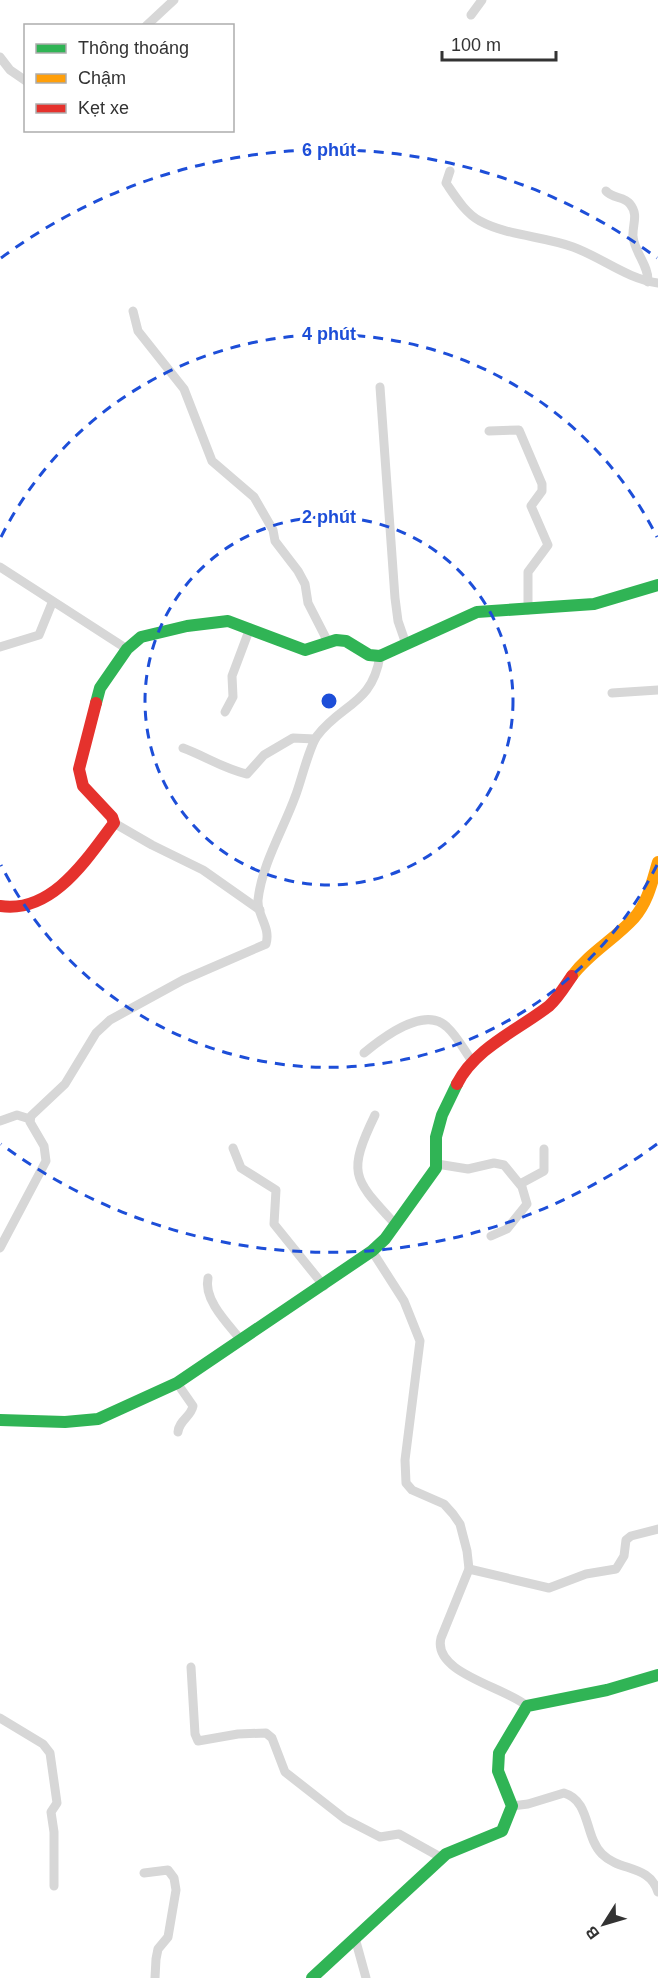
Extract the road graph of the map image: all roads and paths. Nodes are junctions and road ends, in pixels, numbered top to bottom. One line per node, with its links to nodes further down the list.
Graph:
1 (174, 0): 4 (street)
2 (482, 0): 3 (street)
3 (471, 15)
4 (148, 24)
5 (0, 57): 6 (street)
6 (24, 80)
7 (450, 171): 9 (street)
8 (606, 191): 9 (street)
9 (653, 283)
10 (133, 311): 18 (street)
11 (380, 387): 19 (street)
12 (489, 430): 16 (street)
13 (0, 567): 15 (street)
14 (658, 585): 16 (street)
15 (52, 603): 20 (street); 21 (street)
16 (528, 610): 19 (street)
17 (250, 628): 18 (street); 21 (street); 25 (street)
18 (328, 642): 22 (street)
19 (406, 644): 22 (street)
20 (0, 647)
21 (127, 649): 28 (street)
22 (380, 656): 26 (street)
23 (658, 690): 24 (street)
24 (612, 693)
25 (225, 712)
26 (315, 739): 27 (street); 31 (street)
27 (183, 748)
28 (114, 823): 30 (street); 31 (street)
29 (658, 863): 33 (street)
30 (0, 906)
31 (260, 910): 35 (street)
32 (364, 1053): 33 (street)
33 (472, 1061): 39 (street)
34 (375, 1115): 41 (street)
35 (30, 1119): 36 (street); 43 (street)
36 (0, 1121)
37 (233, 1148): 46 (street)
38 (544, 1149): 40 (street)
39 (437, 1164): 40 (street); 41 (street)
40 (520, 1184): 42 (street)
41 (396, 1225): 44 (street)
42 (491, 1236)
43 (0, 1248)
44 (372, 1251): 46 (street); 52 (street)
45 (208, 1278): 47 (street)
46 (324, 1286): 47 (street)
47 (241, 1340): 48 (street)
48 (177, 1383): 49 (street); 50 (street)
49 (0, 1420)
50 (178, 1432)
51 (658, 1529): 52 (street)
52 (469, 1569): 55 (street)
53 (191, 1667): 58 (street)
54 (658, 1675): 55 (street)
55 (527, 1706): 57 (street)
56 (0, 1718): 60 (street)
57 (512, 1806): 58 (street); 61 (street)
58 (442, 1858): 62 (street)
59 (144, 1873): 63 (street)
60 (54, 1886)
61 (658, 1892)
62 (355, 1938): 64 (street); 65 (street)
63 (155, 1978)
64 (312, 1978)
65 (366, 1978)

